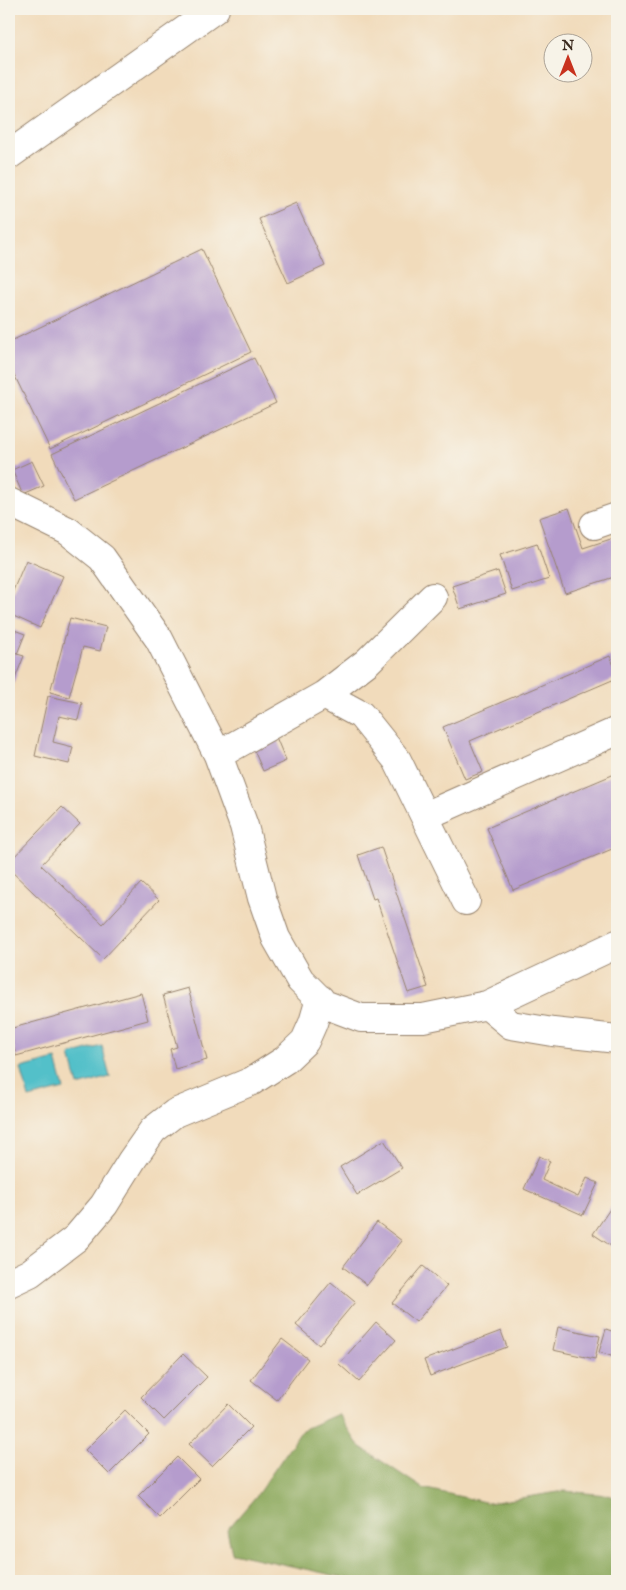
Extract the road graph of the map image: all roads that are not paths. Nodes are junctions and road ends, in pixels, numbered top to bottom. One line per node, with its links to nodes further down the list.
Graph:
1 (214, 9): 2 (street)
2 (9, 155)
3 (9, 502): 7 (street)
4 (433, 597): 5 (street)
5 (324, 695): 7 (street); 8 (street)
6 (617, 731): 8 (street)
7 (218, 755): 11 (street)
8 (425, 816): 9 (street)
9 (466, 901)
10 (617, 944): 12 (street)
11 (320, 1000): 12 (street); 14 (street)
12 (487, 1005): 13 (street)
13 (617, 1039)
14 (9, 1283)

